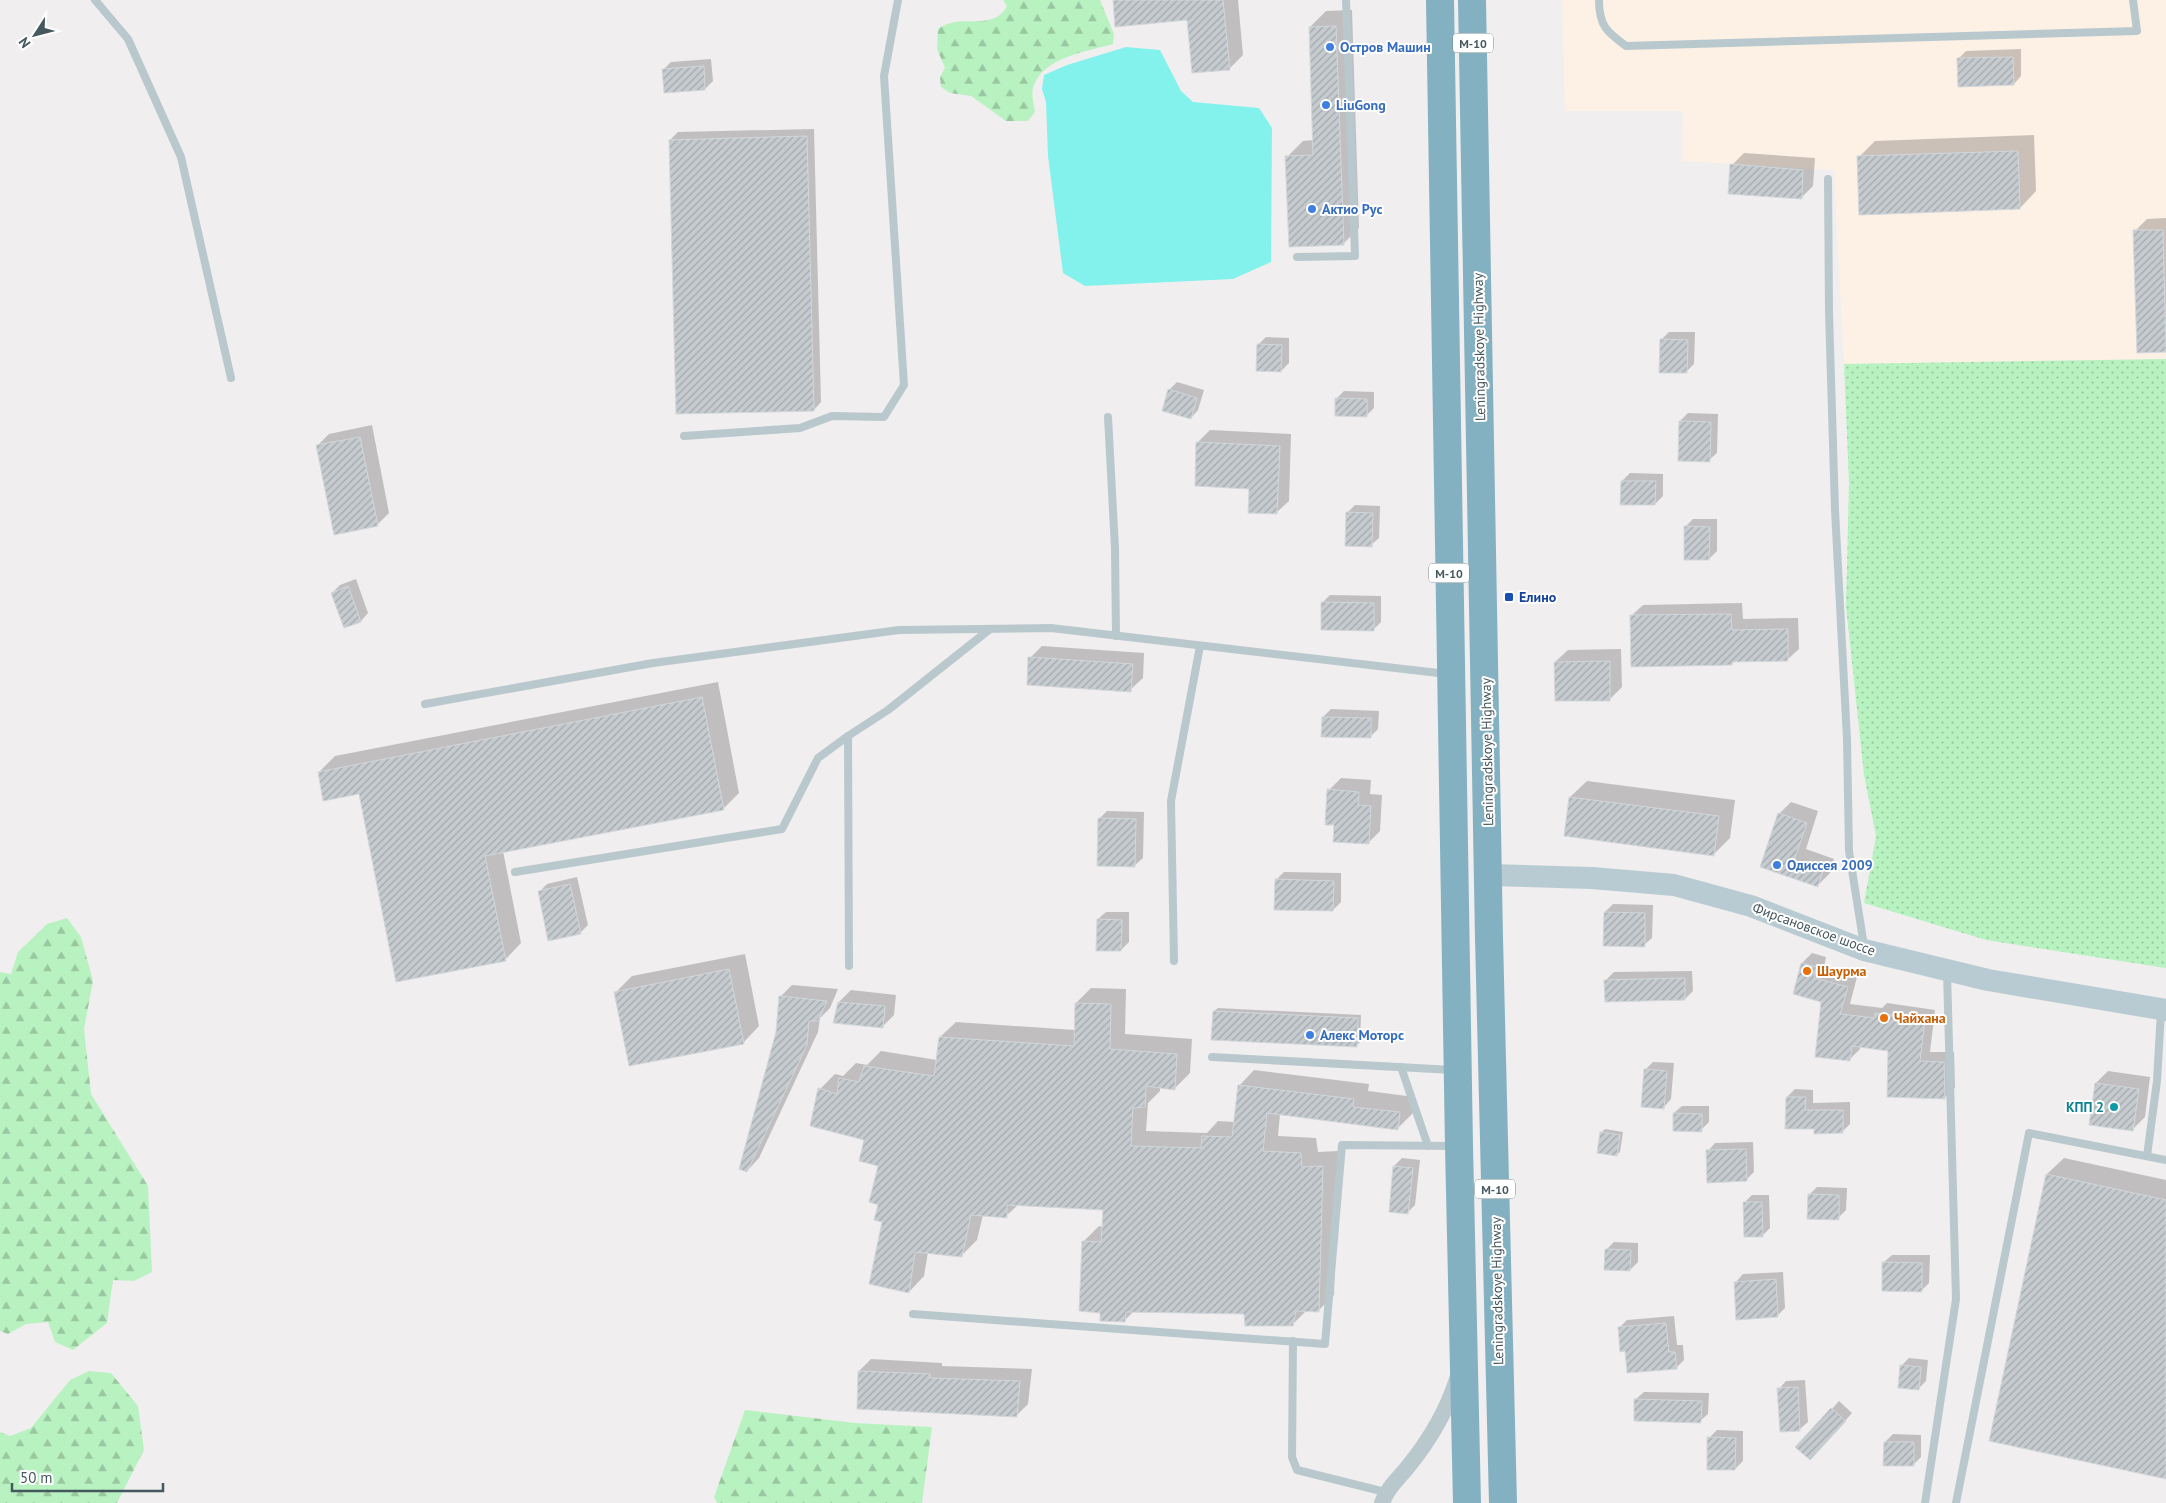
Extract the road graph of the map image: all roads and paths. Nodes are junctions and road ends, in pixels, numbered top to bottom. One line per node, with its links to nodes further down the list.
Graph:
1 (95, 0): 10 (lane)
2 (898, 0): 12 (lane)
3 (1346, 0): 9 (lane)
4 (1440, 0): 16 (highway, М-10)
5 (1472, 0): 20 (highway, Leningradskoye Highway / М-10)
6 (1599, 0): 7 (lane)
7 (2132, 0)
8 (1828, 179): 21 (lane)
9 (1297, 257)
10 (231, 378)
11 (1108, 417): 14 (lane)
12 (684, 436)
13 (990, 629): 14 (lane); 17 (lane); 18 (lane)
14 (1116, 636): 15 (lane)
15 (1200, 646): 16 (lane); 22 (lane)
16 (1451, 675): 28 (highway, М-10)
17 (425, 704)
18 (848, 736): 19 (lane); 23 (lane)
19 (516, 872)
20 (1489, 875): 21 (main road, Фирсановское шоссе); 38 (highway, Leningradskoye Highway / М-10)
21 (1864, 950): 24 (main road, Фирсановское шоссе)
22 (1174, 961)
23 (849, 966)
24 (1947, 970): 25 (main road, Фирсановское шоссе); 39 (lane)
25 (2163, 1010): 31 (lane)
26 (1212, 1057): 27 (lane)
27 (1401, 1067): 28 (lane); 29 (lane)
28 (1458, 1070): 30 (highway, М-10)
29 (1428, 1146): 30 (lane); 34 (lane)
30 (1459, 1146): 35 (highway, М-10)
31 (2147, 1156): 32 (lane); 40 (lane)
32 (2166, 1160)
33 (913, 1314): 34 (lane)
34 (1293, 1341): 36 (lane)
35 (1464, 1357): 36 (street); 37 (highway, М-10)
36 (1384, 1498)
37 (1467, 1503)
38 (1502, 1503)
39 (1925, 1503)
40 (1956, 1503)

